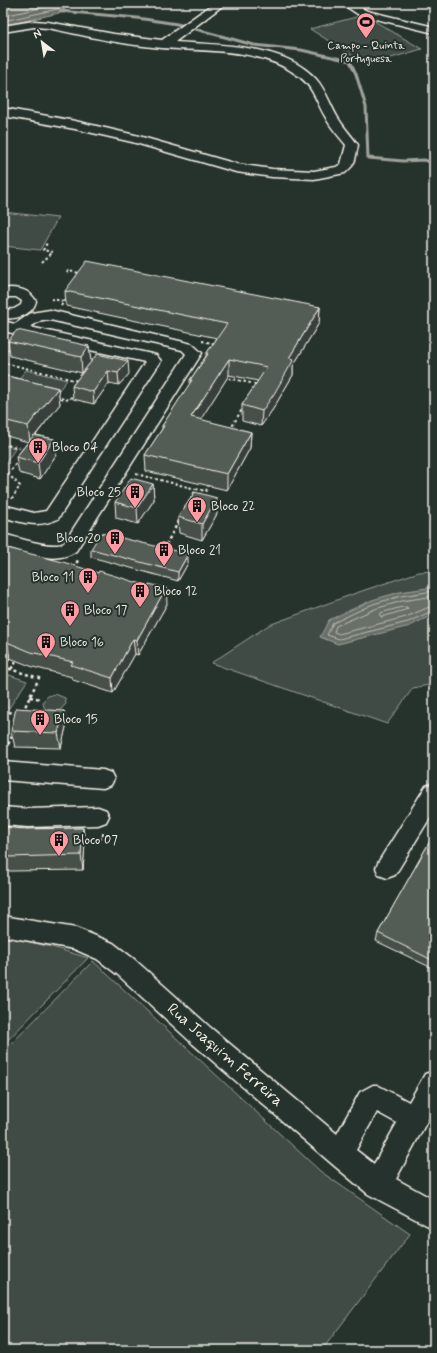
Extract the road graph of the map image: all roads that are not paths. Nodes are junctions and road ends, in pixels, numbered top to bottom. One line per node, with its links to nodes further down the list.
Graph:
1 (221, 3): 5 (street)
2 (346, 3): 4 (street)
3 (3, 29): 5 (street)
4 (434, 30)
5 (163, 44): 6 (street)
6 (3, 112)
7 (3, 293): 8 (street)
8 (3, 314)
9 (11, 327): 10 (street); 11 (street)
10 (10, 507)
11 (3, 540)
12 (3, 770): 13 (street)
13 (103, 779)
14 (434, 792): 17 (street)
15 (3, 816): 16 (street)
16 (98, 816)
17 (387, 868)
18 (3, 926): 21 (street, Rua Joaquim Ferreira)
19 (434, 1083): 20 (street)
20 (415, 1119): 21 (street); 22 (street)
21 (340, 1154): 22 (street, Rua Joaquim Ferreira)
22 (378, 1184): 23 (street, Rua Joaquim Ferreira)
23 (434, 1215)

